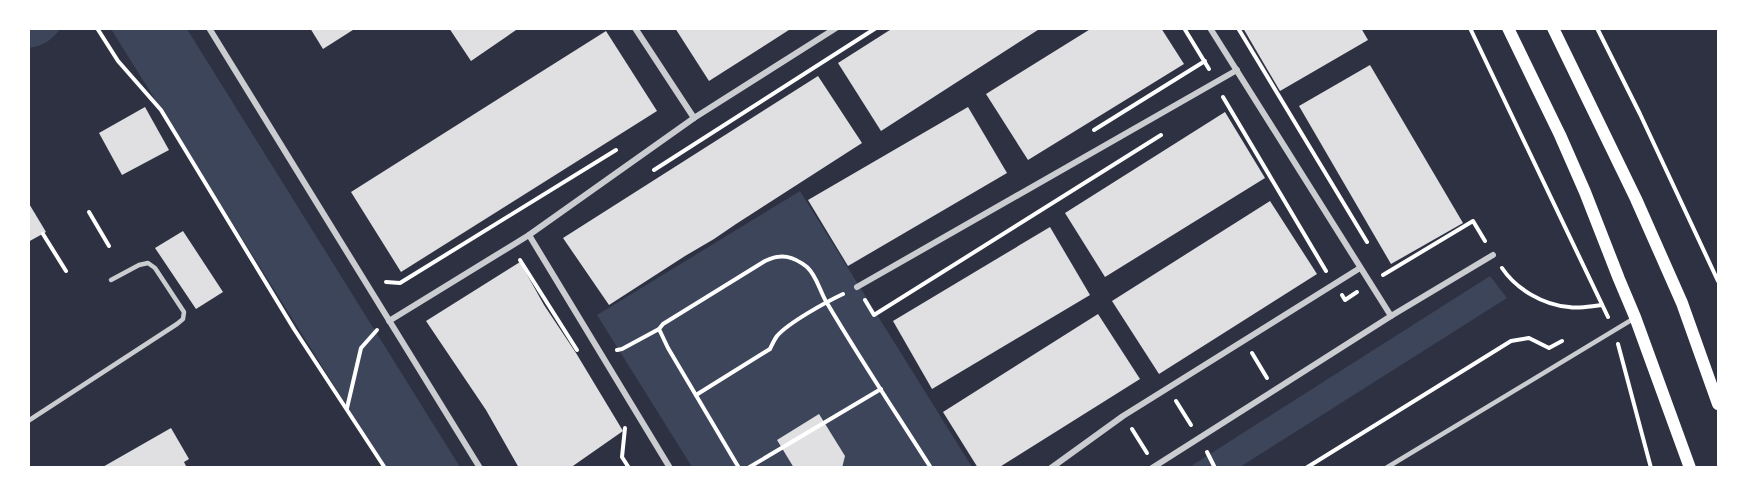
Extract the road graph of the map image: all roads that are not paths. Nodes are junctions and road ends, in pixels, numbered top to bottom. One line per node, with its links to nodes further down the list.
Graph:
1 (209, 28): 16 (street)
2 (635, 28): 8 (street)
3 (836, 28): 8 (street)
4 (1210, 28): 7 (street)
5 (1508, 28): 15 (main road)
6 (1552, 28): 17 (main road)
7 (1237, 70): 11 (street); 13 (street)
8 (694, 118): 9 (street)
9 (529, 235): 16 (street); 21 (street)
10 (1493, 255): 14 (street)
11 (1360, 268): 14 (street); 22 (street)
12 (111, 280): 18 (lane)
13 (857, 287)
14 (1391, 316): 19 (street)
15 (1635, 317): 23 (lane); 24 (main road)
16 (389, 321): 20 (street)
17 (1719, 404)
18 (28, 421)
19 (1154, 466)
20 (480, 468)
21 (670, 468)
22 (1051, 468)
23 (1386, 468)
24 (1690, 468)

